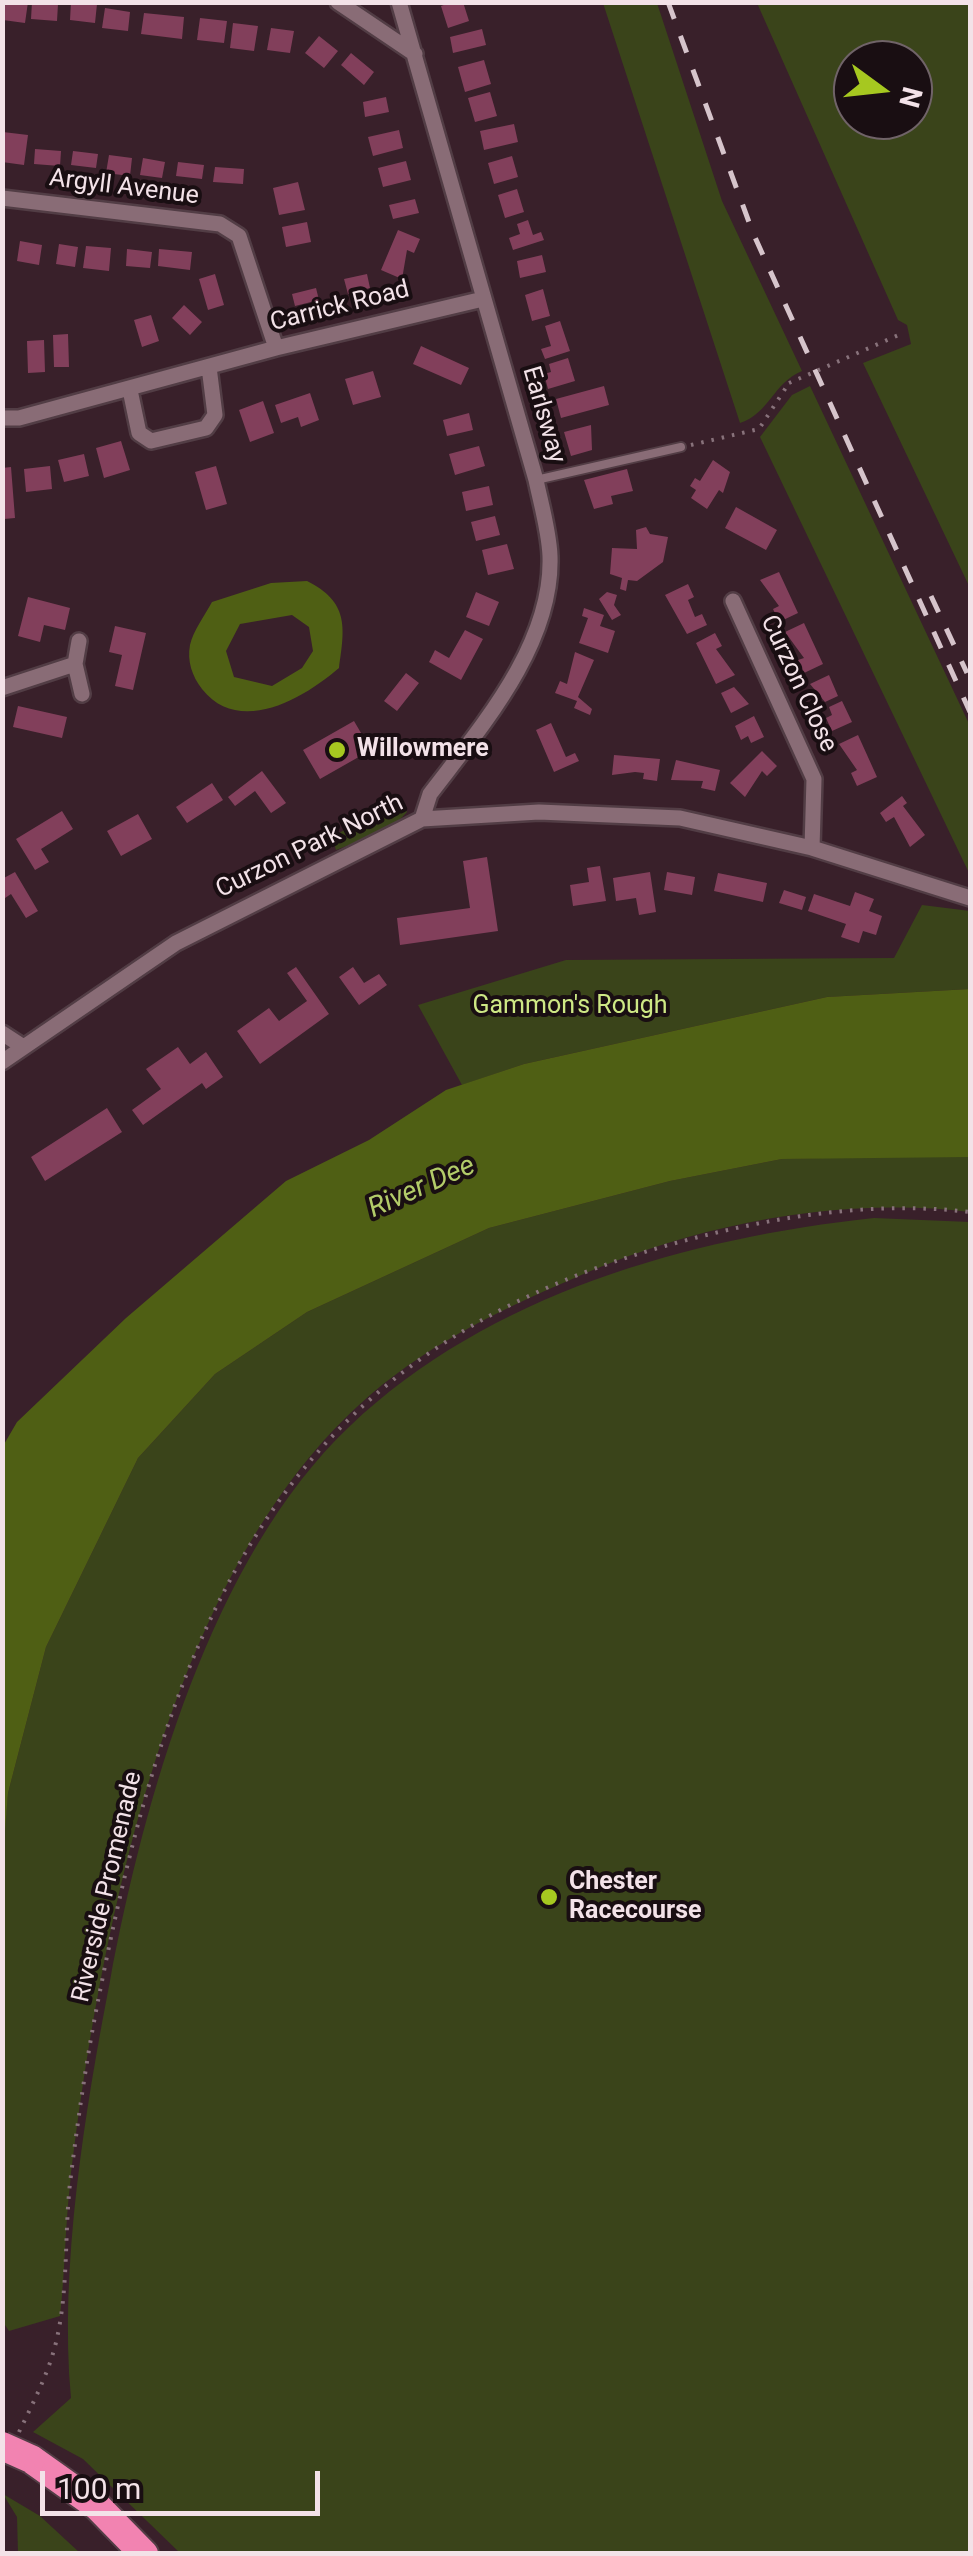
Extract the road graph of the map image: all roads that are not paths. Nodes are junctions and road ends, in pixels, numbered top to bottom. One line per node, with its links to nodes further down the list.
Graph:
1 (338, 2): 3 (street)
2 (400, 2): 3 (street, Earlsway)
3 (415, 54): 5 (street, Earlsway)
4 (2, 198): 6 (street, Argyll Avenue)
5 (483, 299): 6 (street, Carrick Road); 11 (street, Earlsway)
6 (276, 348): 7 (street, Carrick Road)
7 (209, 368): 8 (street, Carrick Road); 8 (street)
8 (130, 390): 9 (street, Carrick Road)
9 (2, 418)
10 (681, 447): 11 (lane)
11 (536, 480): 17 (street, Earlsway)
12 (733, 601): 18 (street, Curzon Close)
13 (79, 641): 14 (street)
14 (74, 664): 15 (street); 16 (street)
15 (2, 688)
16 (82, 694)
17 (422, 819): 18 (street, Curzon Park North); 21 (street, Curzon Park North)
18 (812, 848): 19 (street, Curzon Park North)
19 (970, 898)
20 (2, 1033): 21 (street)
21 (22, 1046): 22 (street, Curzon Park North)
22 (2, 1062)
23 (17, 2446): 24 (highway)
24 (144, 2554)

